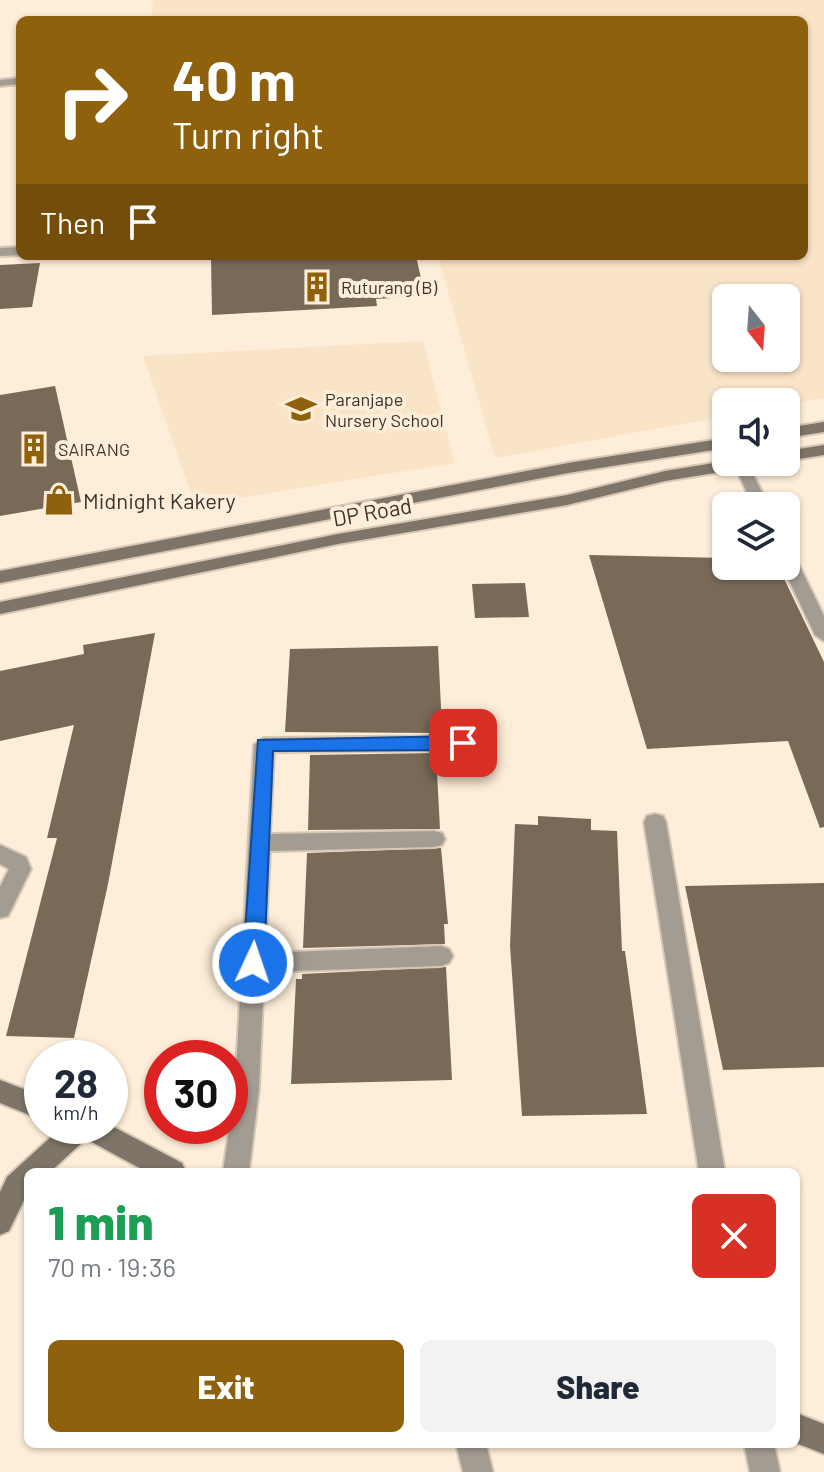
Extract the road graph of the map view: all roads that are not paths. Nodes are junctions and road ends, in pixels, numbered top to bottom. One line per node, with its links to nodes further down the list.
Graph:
1 (824, 427): 2 (main road)
2 (800, 431)
3 (712, 445): 7 (main road, DP Road)
4 (824, 450): 5 (main road)
5 (800, 454)
6 (712, 468): 9 (main road, DP Road)
7 (0, 577)
8 (797, 580): 10 (street)
9 (0, 608)
10 (824, 635)
11 (463, 743): 14 (street)
12 (655, 822): 26 (street)
13 (434, 839): 14 (street)
14 (260, 843): 18 (street)
15 (0, 854): 16 (street)
16 (0, 909)
17 (441, 956): 18 (street)
18 (253, 963): 25 (street)
19 (0, 1091): 20 (main road)
20 (24, 1101)
21 (63, 1144): 23 (main road)
22 (119, 1144): 24 (main road)
23 (36, 1168)
24 (165, 1168)
25 (237, 1168)
26 (711, 1168)
27 (24, 1179): 28 (main road)
28 (0, 1222)
29 (800, 1430): 30 (main road)
30 (824, 1439)
31 (472, 1448): 33 (street)
32 (760, 1448): 34 (street)
33 (478, 1472)
34 (765, 1472)

